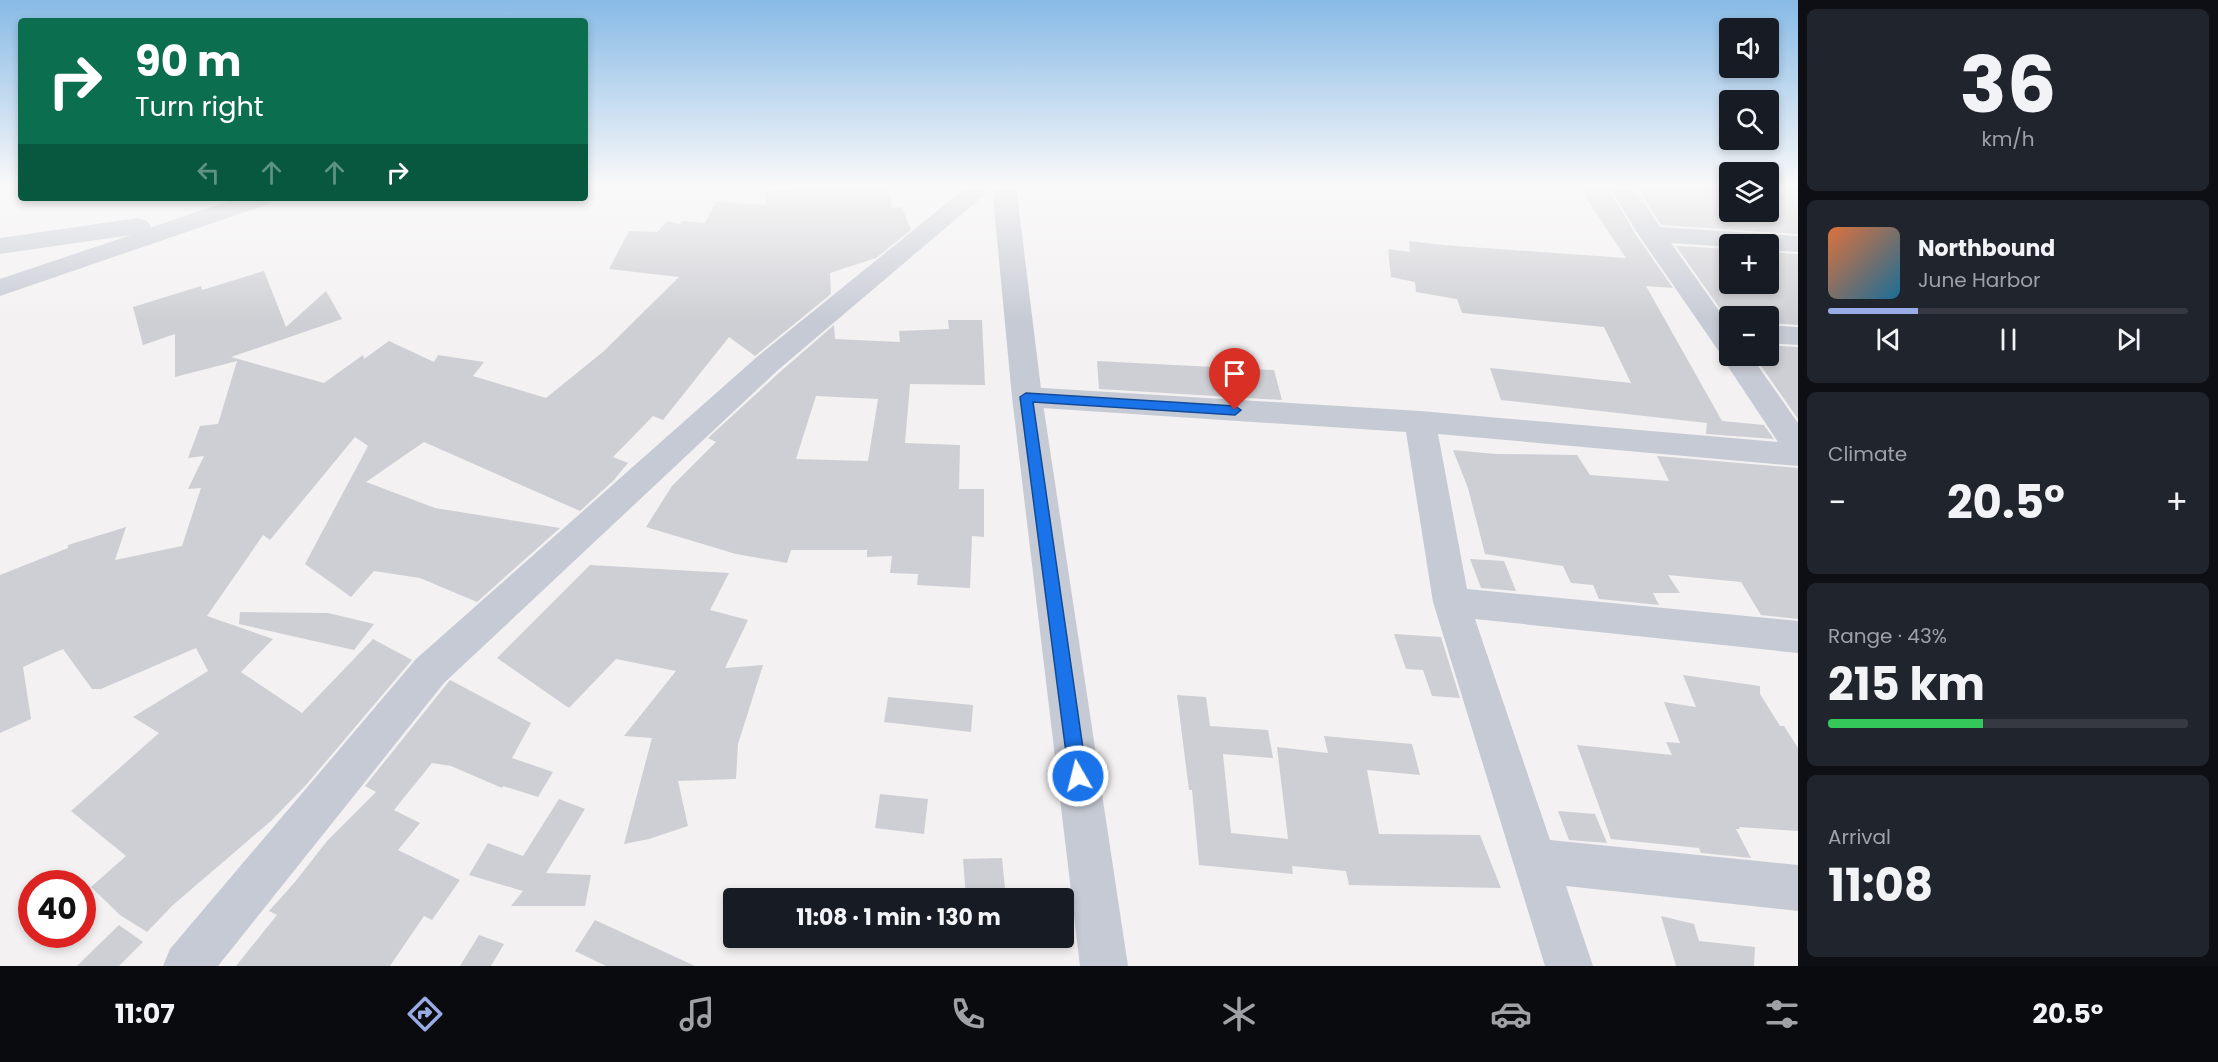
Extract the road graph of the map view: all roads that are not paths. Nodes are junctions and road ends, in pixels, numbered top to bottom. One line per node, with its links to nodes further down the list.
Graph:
1 (104, 231): 8 (street)
2 (165, 231): 9 (street)
3 (927, 231): 22 (street)
4 (1009, 231): 14 (street)
5 (1650, 231): 6 (street)
6 (1652, 234): 7 (street); 10 (street)
7 (1798, 244)
8 (0, 246)
9 (0, 288)
10 (1719, 326)
11 (1779, 335): 12 (street)
12 (1798, 336)
13 (1743, 366): 16 (street)
14 (1026, 397): 15 (street); 23 (street)
15 (1420, 422): 17 (street); 18 (street)
16 (1798, 447)
17 (1798, 454)
18 (1451, 602): 19 (street); 20 (street)
19 (1798, 637)
20 (1536, 861): 21 (street); 24 (street)
21 (1798, 888)
22 (188, 966)
23 (1104, 966)
24 (1569, 966)

